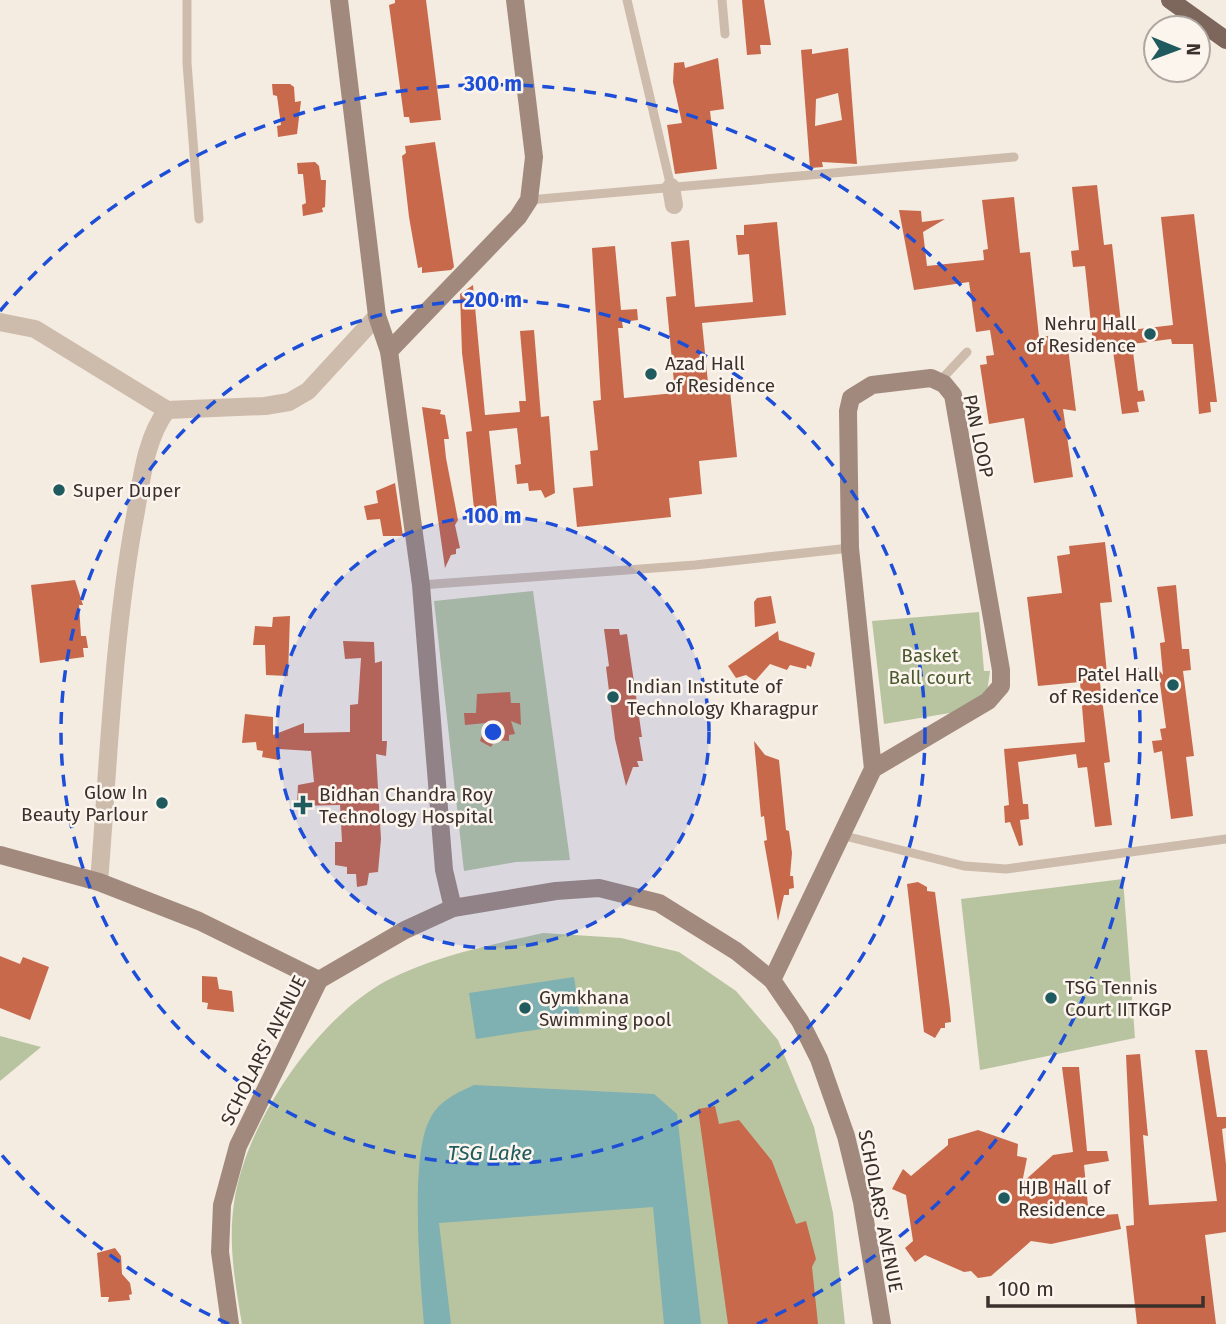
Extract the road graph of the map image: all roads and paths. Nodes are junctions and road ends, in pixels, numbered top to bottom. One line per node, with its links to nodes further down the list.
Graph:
1 (187, 0): 12 (lane)
2 (339, 0): 13 (street)
3 (515, 0): 11 (street)
4 (627, 0): 10 (lane)
5 (722, 0): 7 (lane)
6 (1170, 0): 8 (main road)
7 (725, 34)
8 (1226, 40)
9 (1014, 157): 10 (lane)
10 (672, 196): 11 (lane)
11 (529, 200): 15 (street)
12 (199, 219)
13 (377, 316): 15 (street); 18 (street)
14 (0, 322): 18 (street)
15 (389, 351): 20 (street)
16 (967, 352): 17 (lane)
17 (939, 382): 19 (street, PAN LOOP); 21 (street, PAN LOOP)
18 (167, 410): 25 (street)
19 (850, 548): 20 (lane); 21 (street, PAN LOOP)
20 (421, 585): 26 (street)
21 (873, 769): 22 (street)
22 (841, 835): 23 (lane); 28 (street)
23 (1226, 839)
24 (0, 855): 25 (street)
25 (99, 882): 27 (street)
26 (453, 908): 27 (street, SCHOLARS' AVENUE); 28 (street, SCHOLARS' AVENUE)
27 (319, 980): 29 (street, SCHOLARS' AVENUE)
28 (772, 981): 30 (street, SCHOLARS' AVENUE)
29 (230, 1324)
30 (882, 1324)

